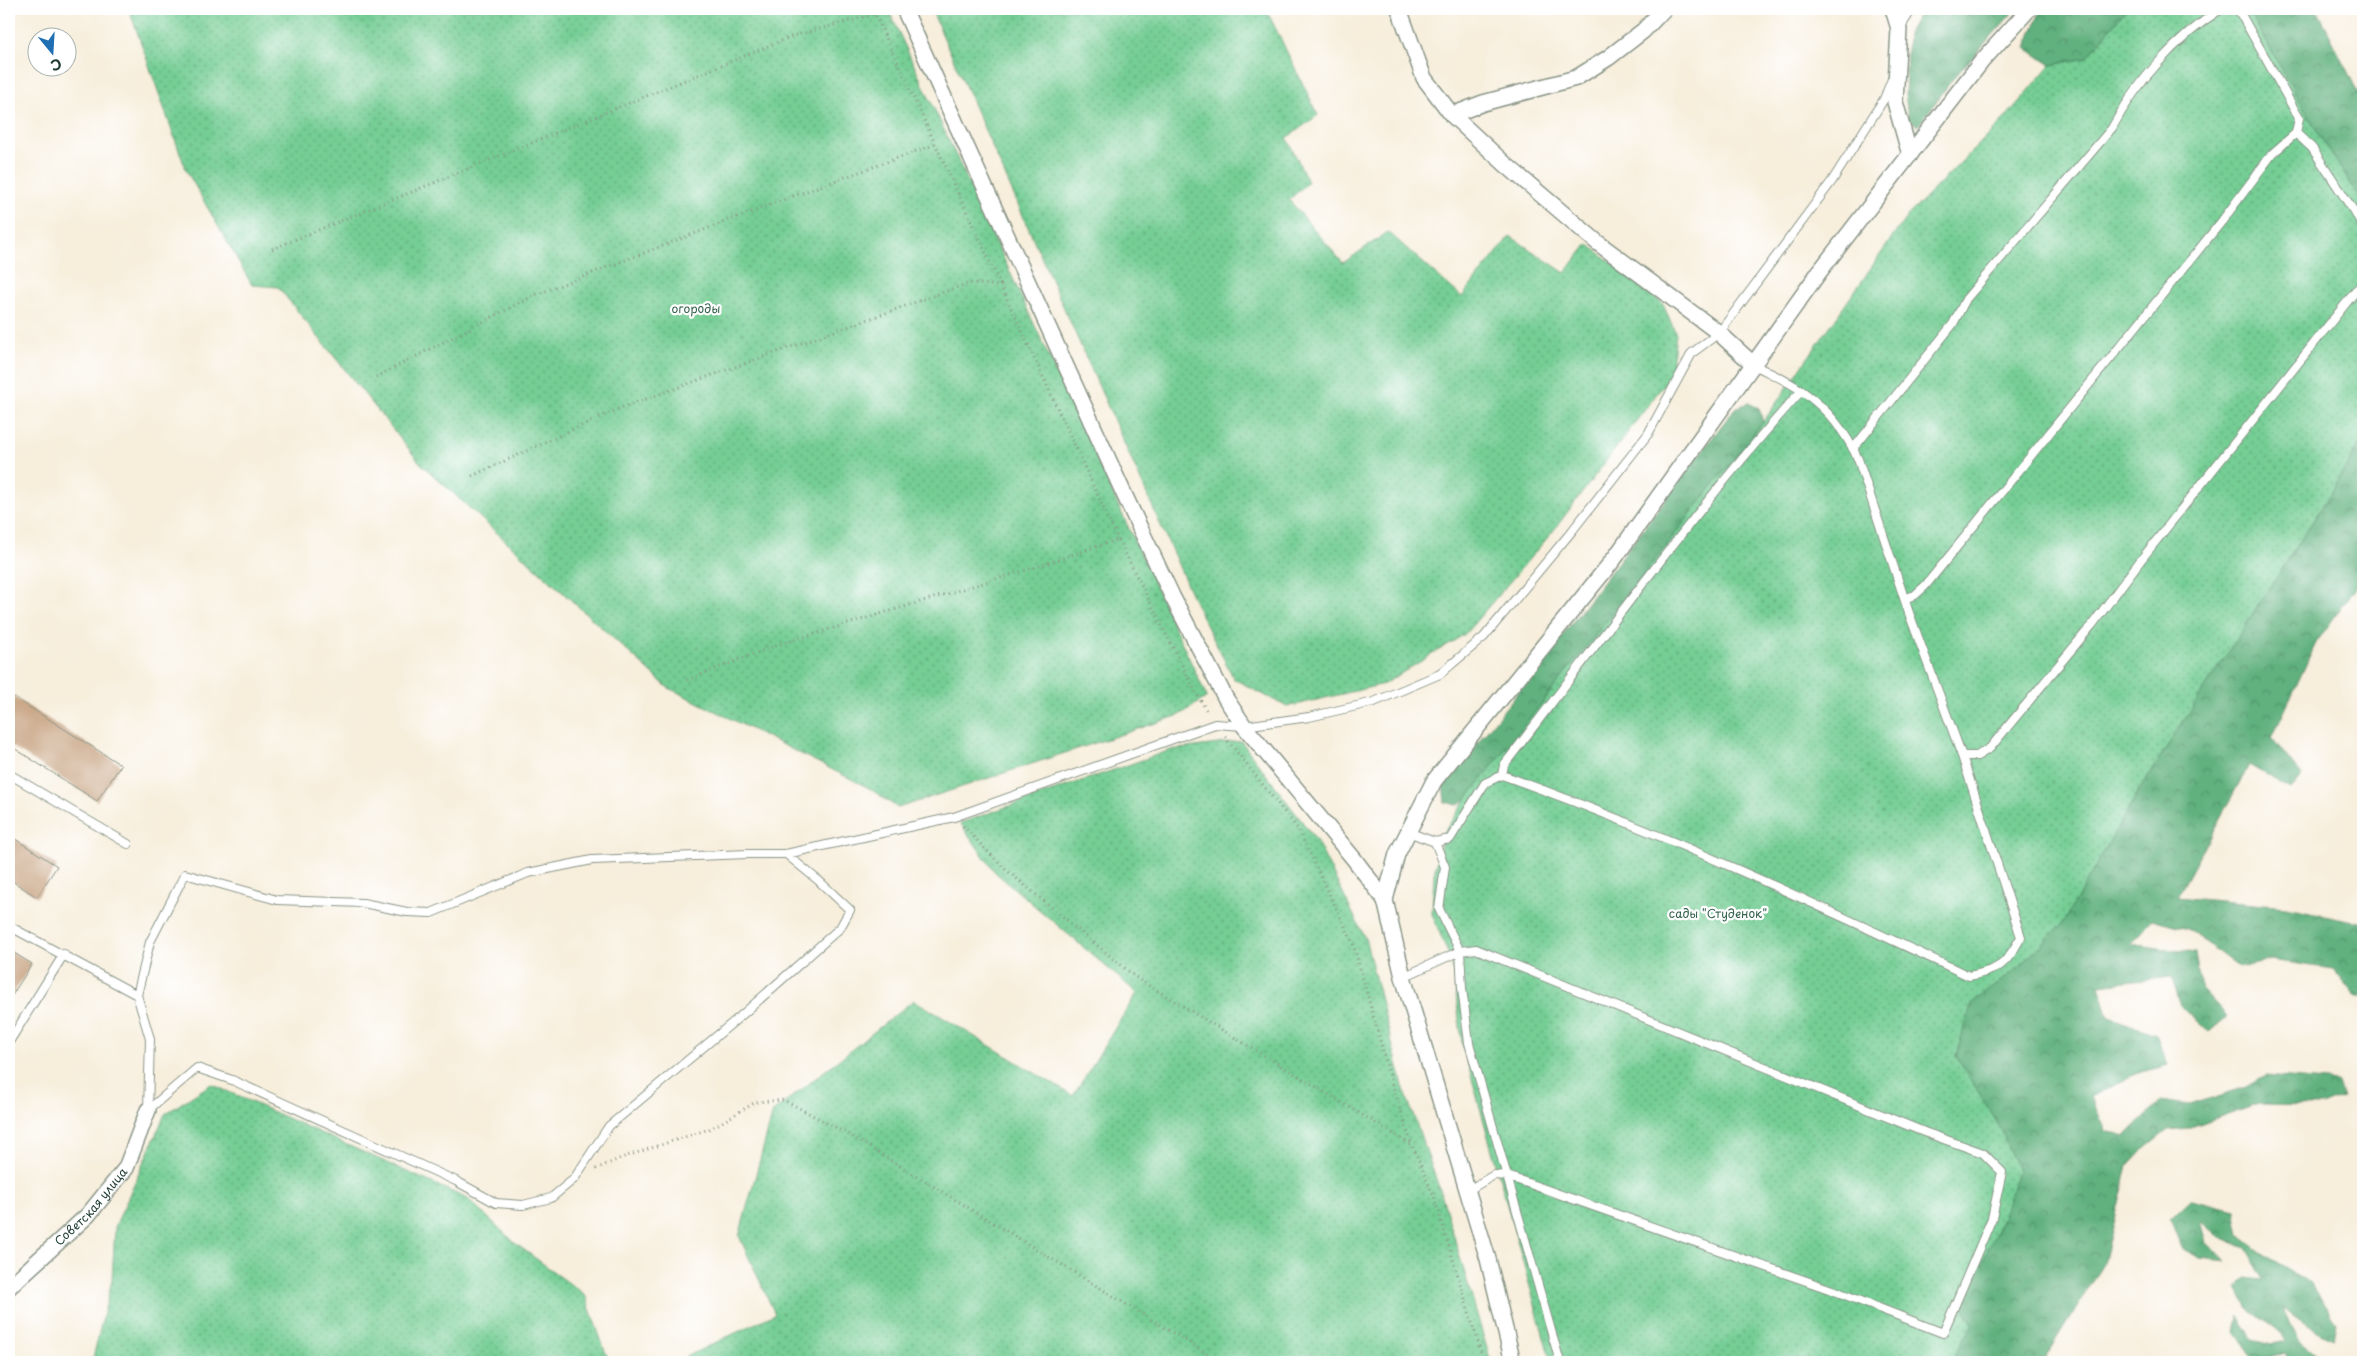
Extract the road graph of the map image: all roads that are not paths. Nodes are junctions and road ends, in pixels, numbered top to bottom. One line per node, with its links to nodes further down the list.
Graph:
1 (904, 9): 21 (street)
2 (1399, 9): 11 (street)
3 (1664, 9): 11 (street)
4 (1893, 9): 9 (street)
5 (1912, 9): 9 (lane)
6 (2029, 9): 13 (street)
7 (2221, 9): 19 (lane)
8 (2238, 9): 12 (lane)
9 (1899, 29): 10 (street)
10 (1896, 67): 13 (street); 16 (lane)
11 (1452, 115): 16 (street)
12 (2296, 133): 14 (lane); 20 (lane)
13 (1910, 155): 17 (street)
14 (2363, 225)
15 (2363, 282): 22 (lane)
16 (1720, 333): 17 (street); 21 (lane)
17 (1754, 365): 18 (lane); 25 (street)
18 (1802, 391): 19 (lane); 24 (lane)
19 (1853, 449): 20 (lane)
20 (1906, 598): 22 (lane)
21 (1244, 726): 28 (lane); 29 (street)
22 (1962, 756): 24 (lane)
23 (9, 774): 27 (lane)
24 (1502, 775): 26 (lane)
25 (1408, 832): 26 (lane); 29 (street)
26 (1435, 842): 31 (lane)
27 (128, 844)
28 (786, 854): 34 (lane); 36 (lane)
29 (1385, 900): 33 (street)
30 (9, 926): 32 (lane)
31 (1460, 951): 33 (lane); 37 (lane); 37 (lane)
32 (64, 954): 34 (lane); 35 (lane)
33 (1403, 977): 38 (street)
34 (137, 995): 36 (lane)
35 (9, 1042)
36 (148, 1110): 39 (street, Советская улица)
37 (1507, 1176): 38 (lane); 41 (lane)
38 (1467, 1191): 40 (street)
39 (9, 1287)
40 (1513, 1362)
41 (1560, 1362)

